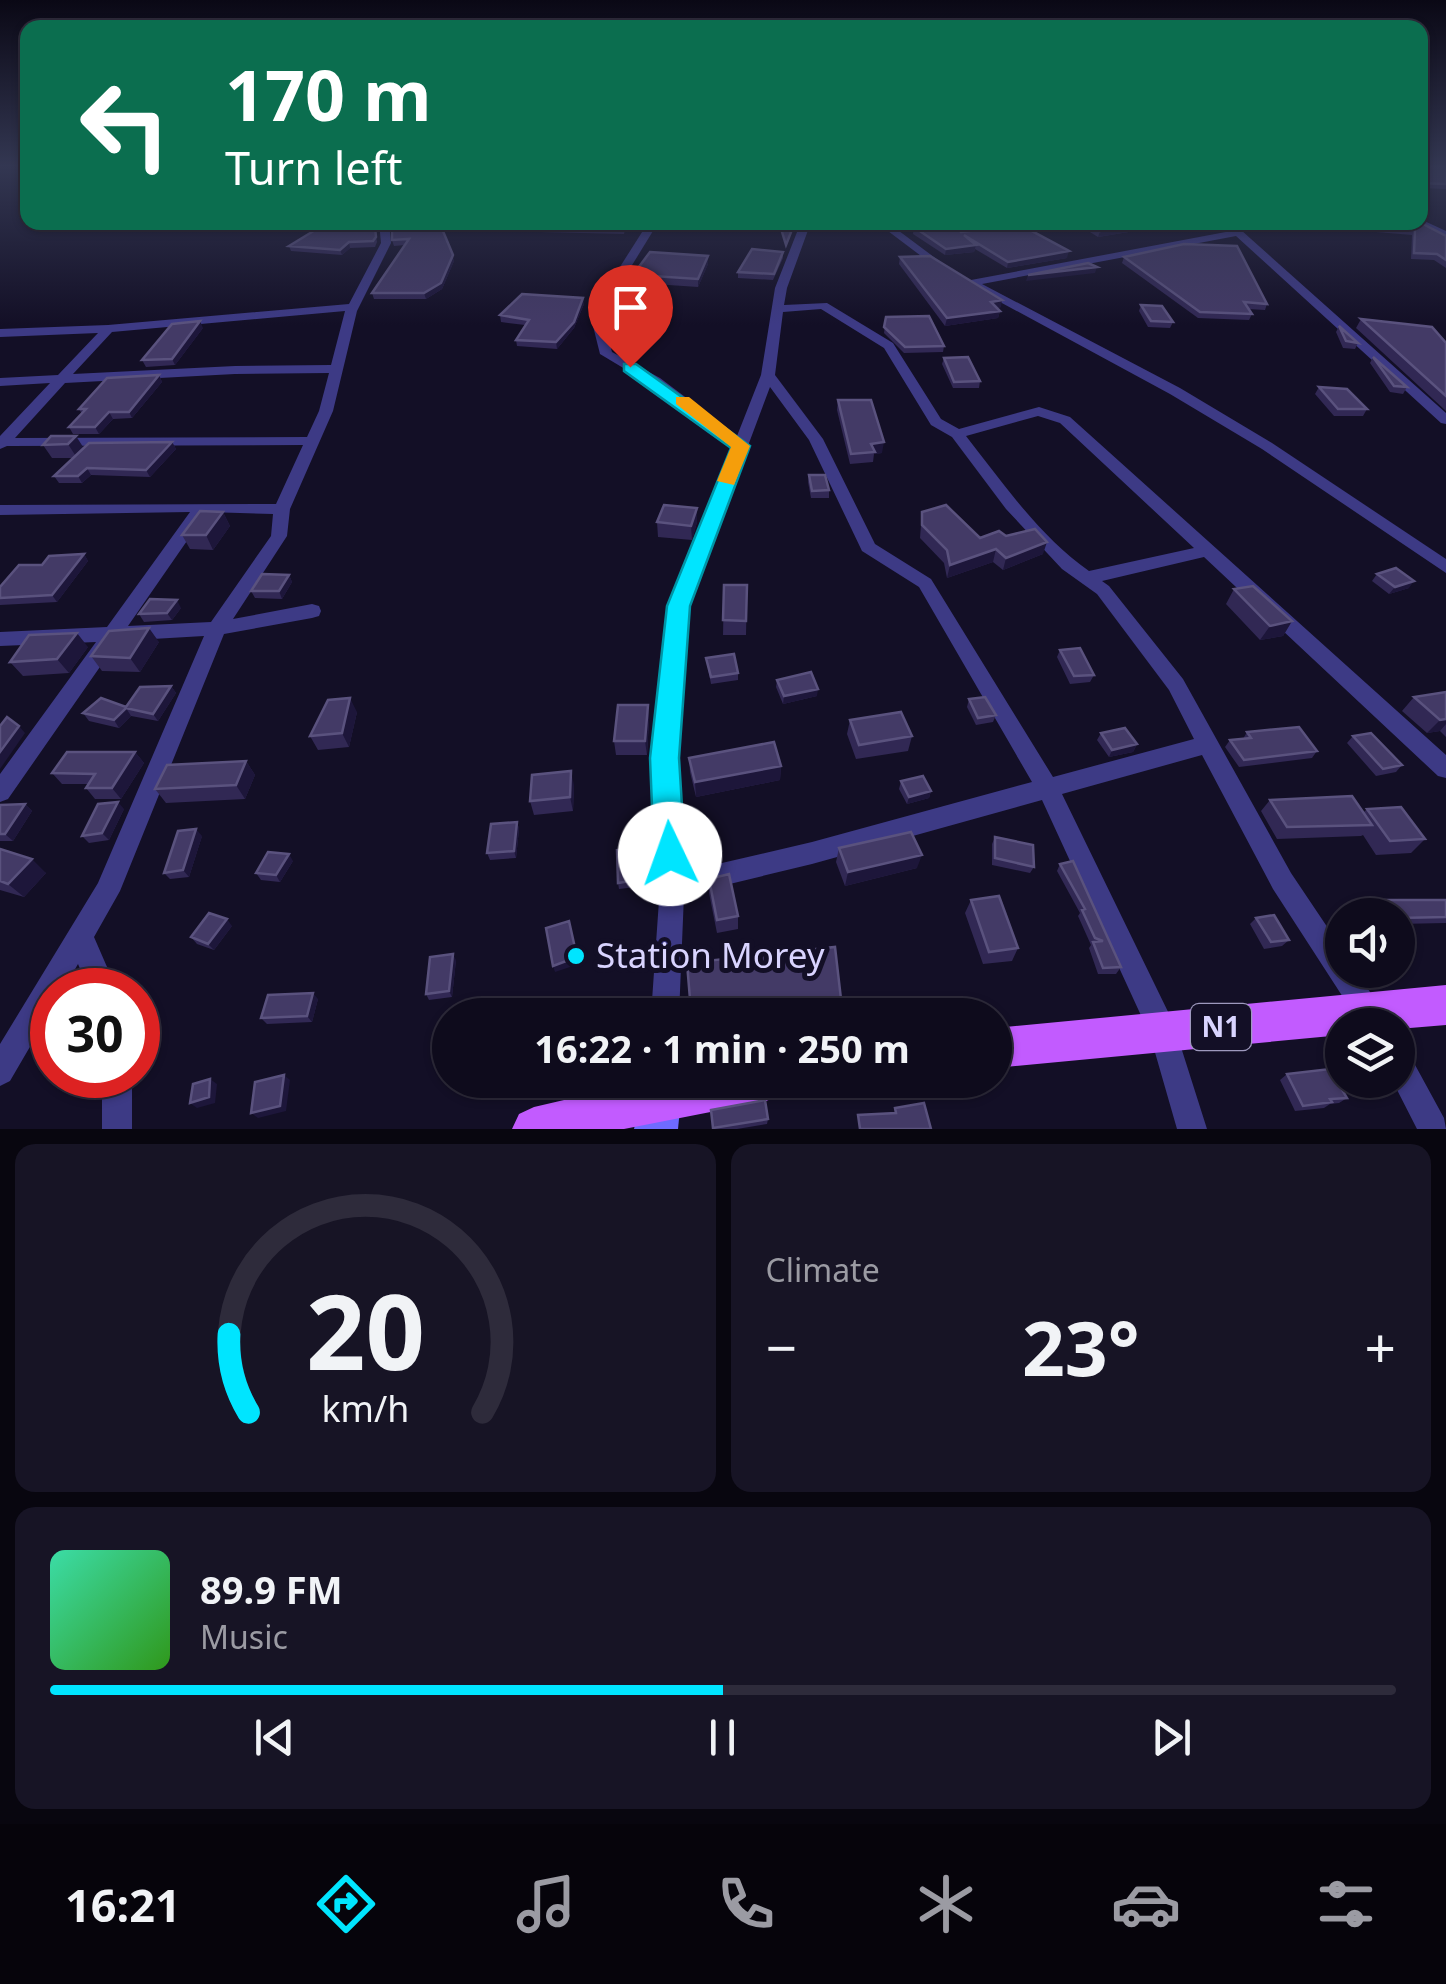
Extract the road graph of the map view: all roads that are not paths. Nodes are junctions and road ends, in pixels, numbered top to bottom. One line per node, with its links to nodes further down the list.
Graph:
1 (385, 230): 8 (street)
2 (648, 230): 20 (street)
3 (803, 230): 9 (street)
4 (891, 230): 7 (street)
5 (1235, 230): 6 (street)
6 (1238, 233): 7 (street); 16 (street)
7 (971, 283): 25 (street)
8 (353, 307): 10 (street); 12 (street)
9 (778, 309): 13 (street); 17 (street)
10 (108, 329): 11 (street); 14 (street)
11 (0, 333)
12 (335, 370): 14 (street); 18 (street)
13 (768, 375): 20 (street); 33 (street)
14 (60, 377): 15 (street); 19 (street)
15 (0, 382)
16 (1446, 420)
17 (957, 434): 24 (street); 26 (street)
18 (310, 441): 19 (street); 22 (street)
19 (2, 444)
20 (741, 446): 35 (street)
21 (202, 507): 22 (street); 23 (street); 29 (street)
22 (282, 508): 28 (street)
23 (0, 510)
24 (1209, 550): 26 (street); 32 (street)
25 (1446, 568)
26 (1087, 578): 31 (street)
27 (312, 610): 28 (street)
28 (217, 628): 29 (street); 36 (street)
29 (115, 630): 30 (street); 34 (street)
30 (0, 639)
31 (1208, 744): 33 (street); 40 (street)
32 (1446, 769)
33 (1049, 790): 35 (street); 43 (street)
34 (0, 792)
35 (672, 886): 38 (street)
36 (80, 936): 37 (street); 45 (street)
37 (94, 968)
38 (666, 998)
39 (1446, 1005): 41 (main road, N1)
40 (1367, 1008)
41 (1415, 1012)
42 (1325, 1023): 43 (main road, N1)
43 (1163, 1032): 44 (main road, N1); 51 (street)
44 (1012, 1046)
45 (0, 1071)
46 (1415, 1095): 52 (street)
47 (117, 1098): 49 (street)
48 (659, 1102): 50 (main road)
49 (118, 1129)
50 (534, 1129)
51 (1192, 1129)
52 (1433, 1129)

